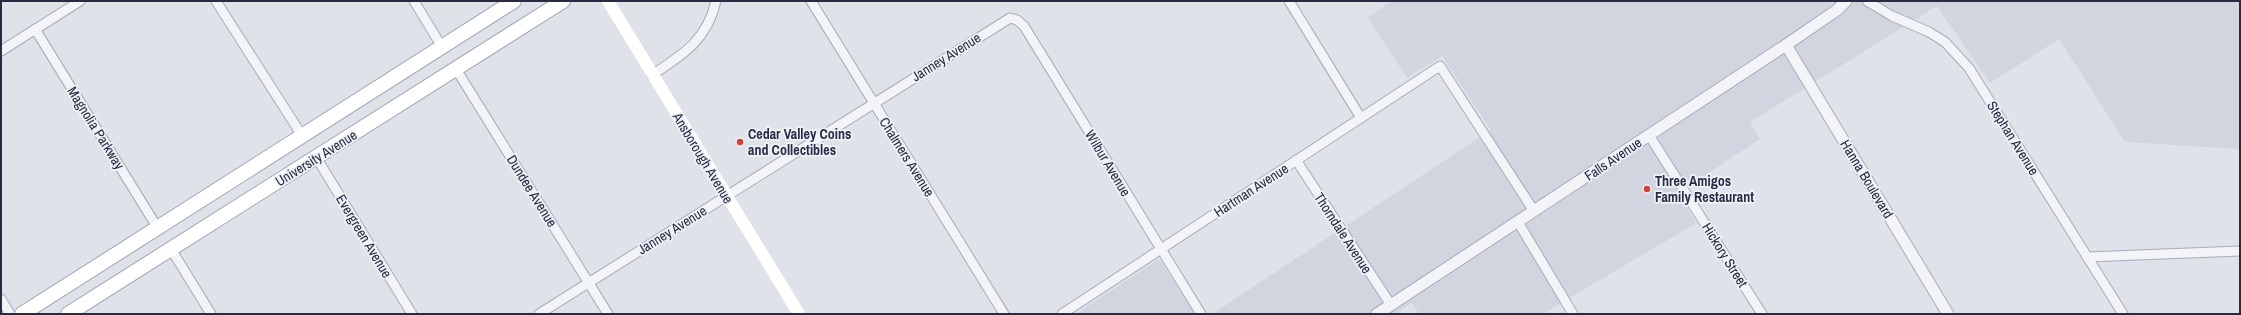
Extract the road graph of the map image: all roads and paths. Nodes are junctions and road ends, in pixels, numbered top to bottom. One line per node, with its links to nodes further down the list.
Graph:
1 (80, 1): 13 (street)
2 (216, 1): 21 (street)
3 (414, 1): 15 (street)
4 (514, 1): 15 (main road, University Avenue)
5 (563, 1): 17 (main road, University Avenue)
6 (608, 1): 18 (main road, Ansborough Avenue)
7 (716, 1): 18 (street)
8 (811, 1): 19 (street, Chalmers Avenue)
9 (1289, 1): 20 (street)
10 (1846, 1): 14 (street, Falls Avenue)
11 (1866, 1): 32 (street, Stephan Avenue)
12 (1010, 18): 19 (street, Janney Avenue); 30 (street, Wilbur Avenue)
13 (36, 29): 16 (street); 28 (street, Magnolia Parkway)
14 (1786, 45): 22 (street, Falls Avenue); 50 (street, Hanna Boulevard)
15 (442, 47): 21 (main road, University Avenue)
16 (1, 51)
17 (456, 69): 23 (main road, University Avenue); 33 (street, Dundee Avenue)
18 (652, 74): 25 (main road, Ansborough Avenue)
19 (874, 103): 25 (street, Janney Avenue); 44 (street, Chalmers Avenue)
20 (1361, 118): 24 (street, Hartman Avenue); 26 (street, Hartman Avenue)
21 (302, 134): 28 (main road, University Avenue)
22 (1650, 135): 26 (street, Falls Avenue); 49 (street, Hickory Street)
23 (316, 157): 29 (main road, University Avenue); 40 (street, Evergreen Avenue)
24 (1296, 160): 30 (street, Hartman Avenue); 35 (street, Thorndale Avenue)
25 (726, 196): 33 (street, Janney Avenue); 43 (main road, Ansborough Avenue)
26 (1534, 211): 27 (street, Falls Avenue)
27 (1518, 222): 35 (street, Falls Avenue); 48 (street)
28 (157, 227): 37 (main road, University Avenue)
29 (171, 249): 38 (main road, University Avenue); 39 (street)
30 (1161, 249): 45 (street, Hartman Avenue); 46 (street, Wilbur Avenue)
31 (2240, 251): 32 (street)
32 (2087, 257): 51 (street, Stephan Avenue)
33 (588, 283): 41 (street, Janney Avenue); 42 (street, Dundee Avenue)
34 (1, 299): 36 (street)
35 (1390, 305): 47 (street, Falls Avenue)
36 (10, 314)
37 (22, 314)
38 (68, 314)
39 (211, 314)
40 (412, 314)
41 (539, 314)
42 (608, 314)
43 (799, 314)
44 (1004, 314)
45 (1062, 314)
46 (1201, 314)
47 (1377, 314)
48 (1573, 314)
49 (1762, 314)
50 (1948, 314)
51 (2123, 314)

